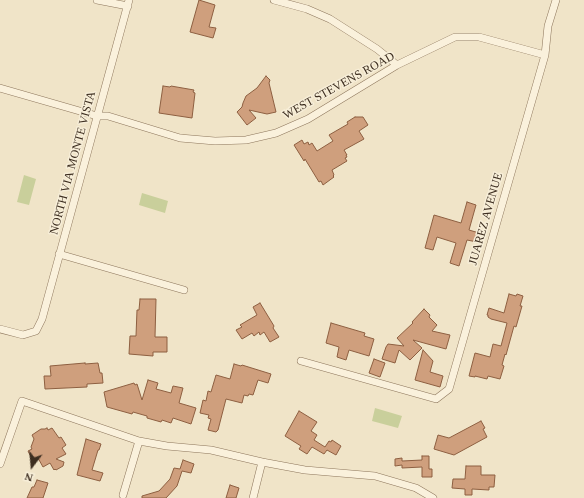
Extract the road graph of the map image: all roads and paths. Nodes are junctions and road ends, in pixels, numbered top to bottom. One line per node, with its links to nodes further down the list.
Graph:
1 (97, 0): 4 (street)
2 (274, 0): 6 (street)
3 (556, 0): 5 (street, JUAREZ AVENUE)
4 (128, 3): 8 (street, NORTH VIA MONTE VISTA)
5 (545, 55): 6 (street, WEST STEVENS ROAD); 12 (street, JUAREZ AVENUE)
6 (397, 65): 8 (street, WEST STEVENS ROAD)
7 (0, 88): 8 (street, WEST STEVENS ROAD)
8 (98, 116): 9 (street, NORTH VIA MONTE VISTA)
9 (59, 254): 10 (street); 11 (street, NORTH VIA MONTE VISTA)
10 (184, 290)
11 (0, 329)
12 (301, 361)
13 (139, 441): 14 (street); 15 (street); 16 (street)
14 (0, 461)
15 (262, 462): 17 (street); 18 (street)
16 (123, 495)
17 (253, 498)
18 (433, 498)

